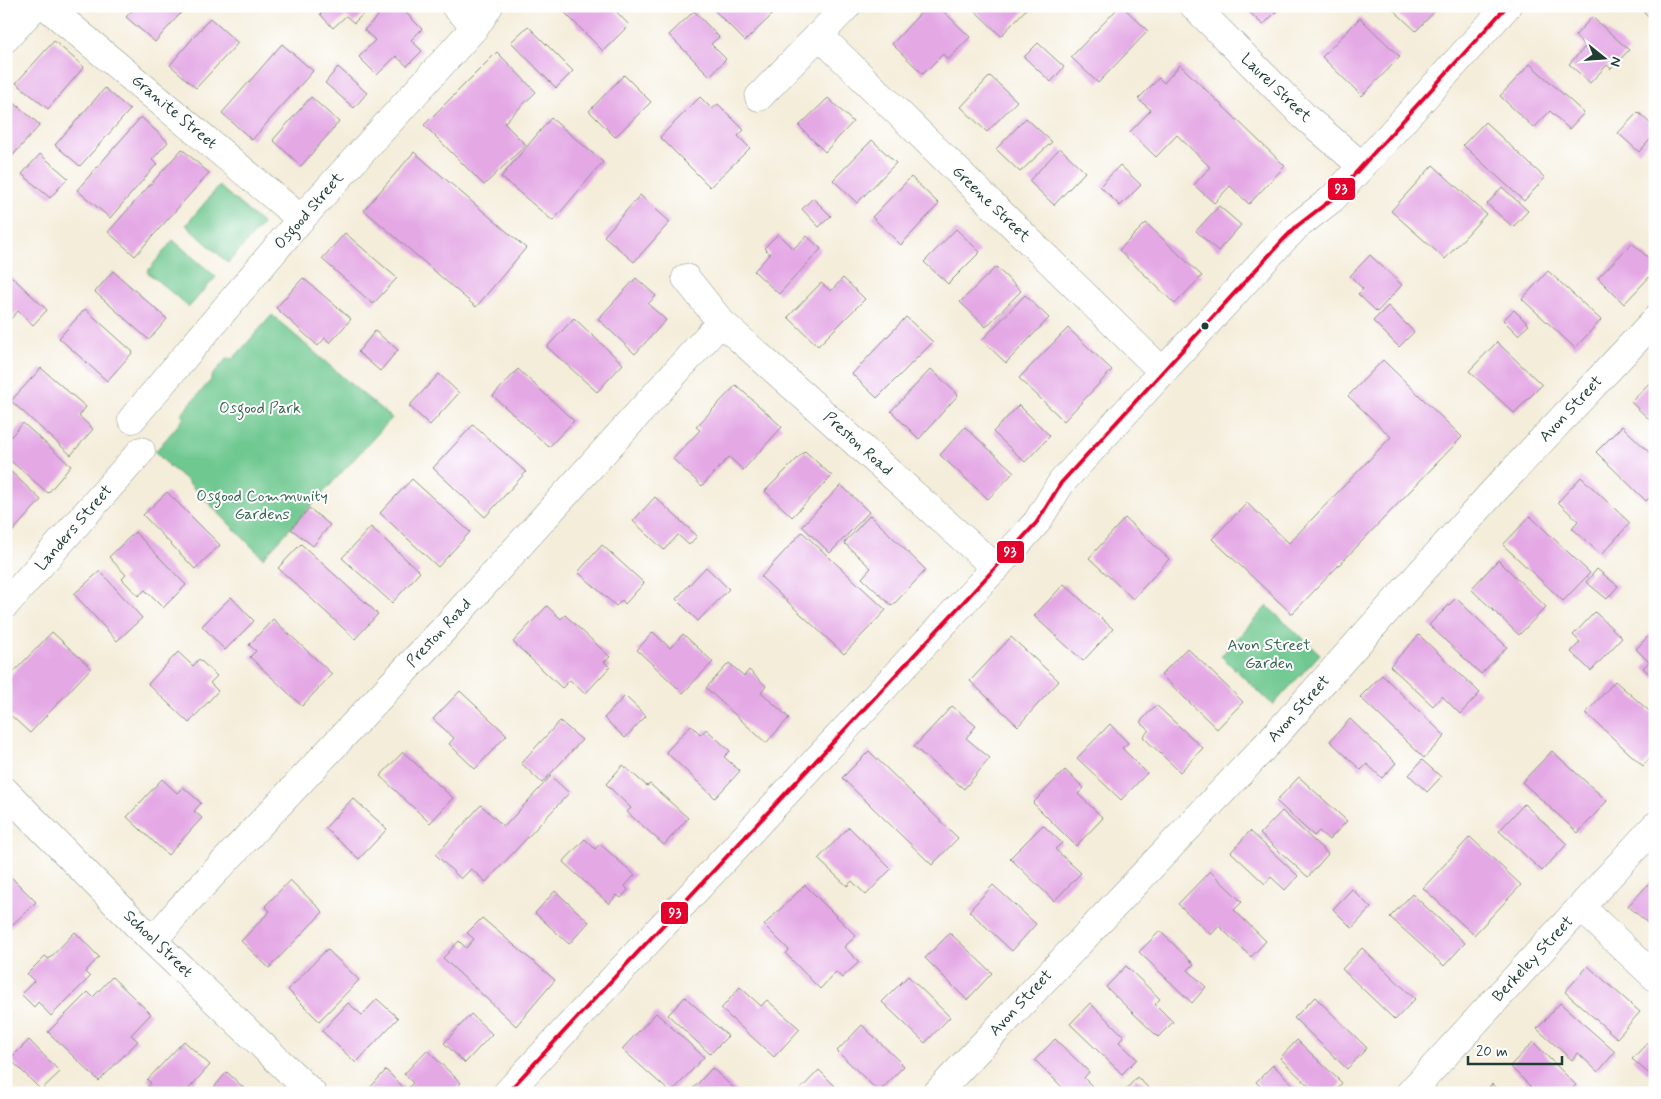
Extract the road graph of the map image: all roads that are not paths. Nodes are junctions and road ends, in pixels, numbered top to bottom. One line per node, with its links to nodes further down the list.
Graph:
1 (35, 6): 9 (street)
2 (46, 6): 12 (street, Granite Street)
3 (455, 6): 7 (street)
4 (847, 6): 8 (street)
5 (1194, 6): 11 (street, Laurel Street)
6 (1508, 6): 11 (street)
7 (482, 16): 12 (street, Osgood Street)
8 (819, 35): 10 (street); 16 (street, Greene Street)
9 (6, 38)
10 (758, 97)
11 (1362, 166): 16 (street)
12 (301, 219): 17 (street, Osgood Street)
13 (686, 278): 15 (street, Preston Road)
14 (1655, 320): 28 (street, Avon Street)
15 (721, 322): 19 (street, Preston Road); 24 (street, Preston Road)
16 (1163, 372): 19 (street)
17 (132, 419)
18 (141, 451): 20 (street, Landers Street)
19 (996, 568): 27 (street)
20 (6, 604)
21 (6, 792): 24 (street, School Street)
22 (1655, 826): 23 (street, Berkeley Street)
23 (1581, 907): 25 (street); 29 (street, Berkeley Street)
24 (153, 941): 26 (street, School Street)
25 (1655, 977)
26 (312, 1093)
27 (507, 1093)
28 (937, 1093)
29 (1410, 1093)

